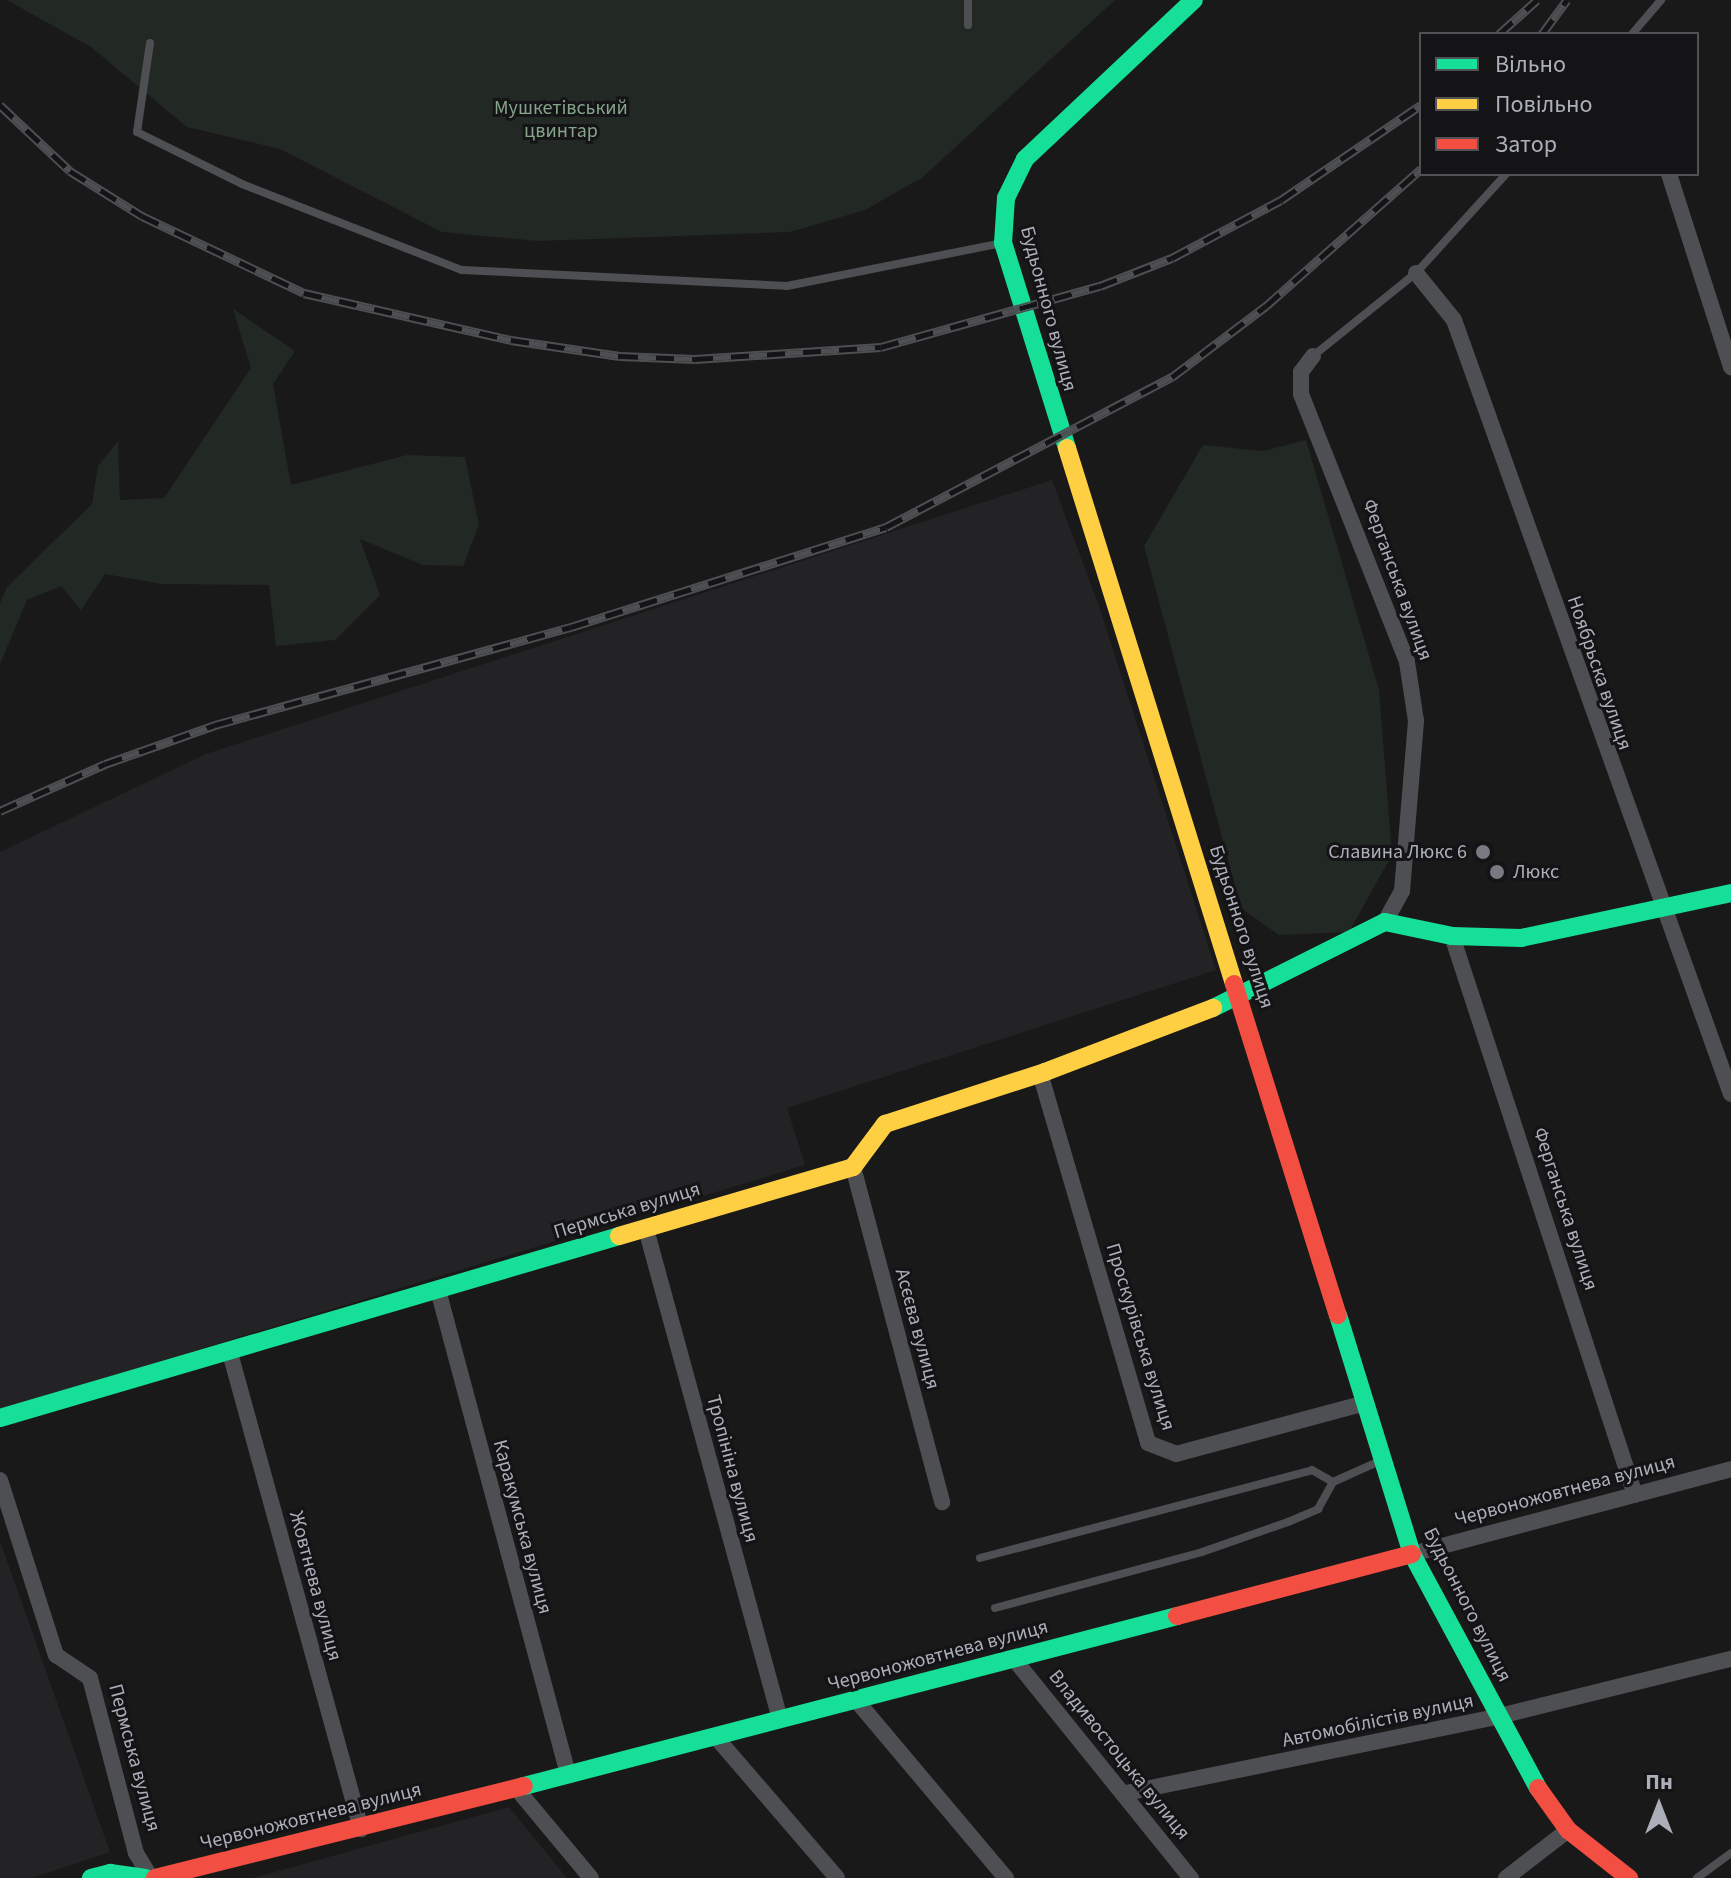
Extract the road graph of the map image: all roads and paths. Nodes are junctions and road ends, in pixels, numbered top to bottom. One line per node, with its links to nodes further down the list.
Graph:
1 (968, 0): 4 (lane)
2 (1194, 0): 9 (main road, Будьонного вулиця)
3 (1661, 0): 5 (lane)
4 (968, 25)
5 (1634, 32)
6 (150, 43): 9 (lane)
7 (1504, 176): 10 (lane)
8 (1670, 176): 12 (street)
9 (1003, 243): 17 (main road, Будьонного вулиця)
10 (1416, 273): 11 (lane); 14 (street, Ноябрьска вулиця)
11 (1313, 356): 15 (street, Ферганська вулиця)
12 (1731, 367)
13 (1731, 893): 14 (main road)
14 (1662, 910): 16 (main road); 19 (street, Ноябрьска вулиця)
15 (1385, 922): 16 (main road); 17 (main road)
16 (1452, 936): 30 (street, Ферганська вулиця)
17 (1240, 998): 18 (main road); 24 (main road, Будьонного вулиця)
18 (1040, 1073): 20 (main road); 24 (street, Проскурівська вулиця)
19 (1731, 1094)
20 (853, 1167): 21 (main road, Пермська вулиця); 31 (street, Асєєва вулиця)
21 (646, 1229): 22 (main road, Пермська вулиця); 39 (street, Тропініна вулиця)
22 (438, 1290): 23 (main road, Пермська вулиця); 41 (street, Каракумська вулиця)
23 (230, 1353): 25 (main road, Пермська вулиця); 44 (street, Жовтнева вулиця)
24 (1365, 1403): 26 (main road, Будьонного вулиця)
25 (0, 1418)
26 (1382, 1460): 29 (lane); 32 (main road, Будьонного вулиця)
27 (1731, 1469): 30 (street, Червоножовтнева вулиця)
28 (0, 1480): 48 (street, Пермська вулиця)
29 (1333, 1482): 33 (lane); 34 (lane)
30 (1635, 1495): 32 (street, Червоножовтнева вулиця)
31 (942, 1502)
32 (1412, 1554): 35 (main road, Червоножовтнева вулиця); 38 (main road, Будьонного вулиця)
33 (980, 1558)
34 (995, 1608)
35 (1014, 1659): 37 (main road, Червоножовтнева вулиця); 43 (street, Владивостоцька вулиця)
36 (1731, 1659): 38 (street, Автомобілістів вулиця)
37 (856, 1700): 39 (main road, Червоножовтнева вулиця); 51 (street)
38 (1500, 1716): 43 (street, Автомобілістів вулиця); 45 (main road, Будьонного вулиця)
39 (780, 1719): 40 (main road, Червоножовтнева вулиця)
40 (715, 1736): 41 (main road, Червоножовтнева вулиця); 50 (street)
41 (568, 1774): 42 (main road, Червоножовтнева вулиця)
42 (516, 1788): 44 (main road, Червоножовтнева вулиця); 49 (street)
43 (1126, 1793): 52 (street, Владивостоцька вулиця)
44 (361, 1829): 48 (main road, Червоножовтнева вулиця)
45 (1568, 1830): 53 (street); 54 (main road, Будьонного вулиця)
46 (1731, 1853): 55 (lane)
47 (91, 1878): 48 (main road, Червоножовтнева вулиця)
48 (151, 1878)
49 (591, 1878)
50 (837, 1878)
51 (1006, 1878)
52 (1191, 1878)
53 (1506, 1878)
54 (1629, 1878)
55 (1697, 1878)

